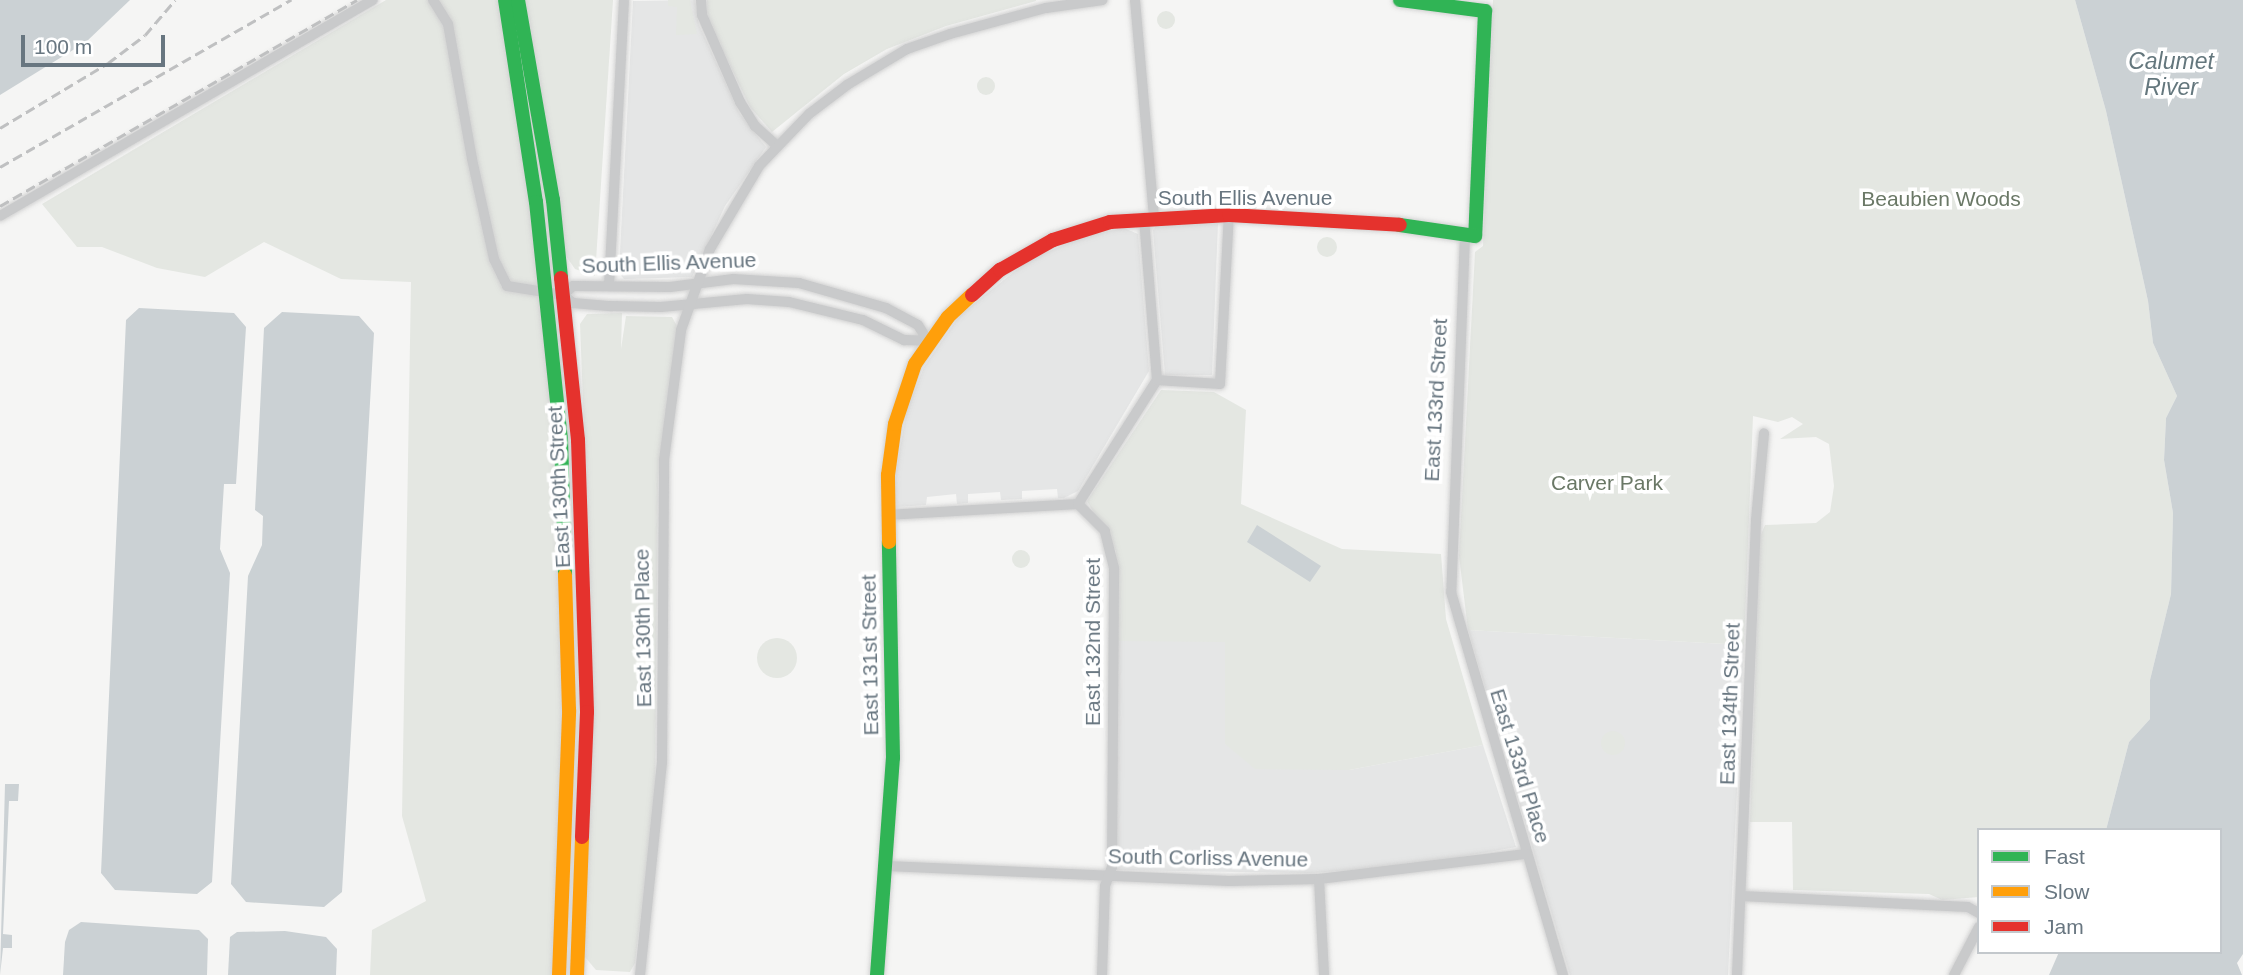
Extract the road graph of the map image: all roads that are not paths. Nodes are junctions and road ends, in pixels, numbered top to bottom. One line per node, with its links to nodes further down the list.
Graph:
1 (373, 0): 13 (street)
2 (433, 0): 18 (street)
3 (505, 0): 18 (main road, East 130th Street)
4 (518, 0): 19 (main road, East 130th Street)
5 (624, 0): 17 (street)
6 (701, 0): 11 (street)
7 (1102, 0): 10 (street, East 130th Place)
8 (1135, 0): 14 (street)
9 (1400, 0): 15 (main road, East 133rd Street)
10 (1045, 4): 11 (street, East 130th Place)
11 (777, 146): 16 (street, East 130th Place)
12 (1229, 215): 14 (main road, South Ellis Avenue); 15 (main road, South Ellis Avenue); 22 (street)
13 (0, 216)
14 (1149, 218): 21 (main road, South Ellis Avenue); 22 (street)
15 (1470, 235): 26 (street, East 133rd Street)
16 (696, 283): 17 (street, South Ellis Avenue); 20 (street, East 130th Place); 21 (street, South Ellis Avenue)
17 (609, 286): 19 (street, South Ellis Avenue)
18 (547, 291): 19 (street); 34 (main road, East 130th Street)
19 (563, 295): 20 (street, South Ellis Avenue); 35 (main road, East 130th Street)
20 (688, 305): 21 (street, South Ellis Avenue); 36 (street, East 130th Place)
21 (928, 341): 25 (main road, East 131st Street)
22 (1157, 380): 24 (street)
23 (1765, 433): 31 (street, East 134th Street)
24 (1078, 504): 25 (street); 29 (street, East 132nd Street)
25 (887, 516): 28 (main road, East 131st Street)
26 (1449, 567): 27 (street, East 133rd Place)
27 (1527, 854): 30 (street, South Corliss Avenue); 40 (street, East 133rd Place)
28 (887, 866): 29 (street, South Corliss Avenue); 37 (main road, East 131st Street)
29 (1109, 876): 30 (street, South Corliss Avenue); 38 (street, East 132nd Street)
30 (1320, 879): 39 (street)
31 (1741, 896): 32 (street); 41 (street, East 134th Street)
32 (1977, 912)
33 (1977, 931): 42 (street)
34 (559, 975)
35 (577, 975)
36 (640, 975)
37 (877, 975)
38 (1102, 975)
39 (1324, 975)
40 (1563, 975)
41 (1737, 975)
42 (1954, 975)

